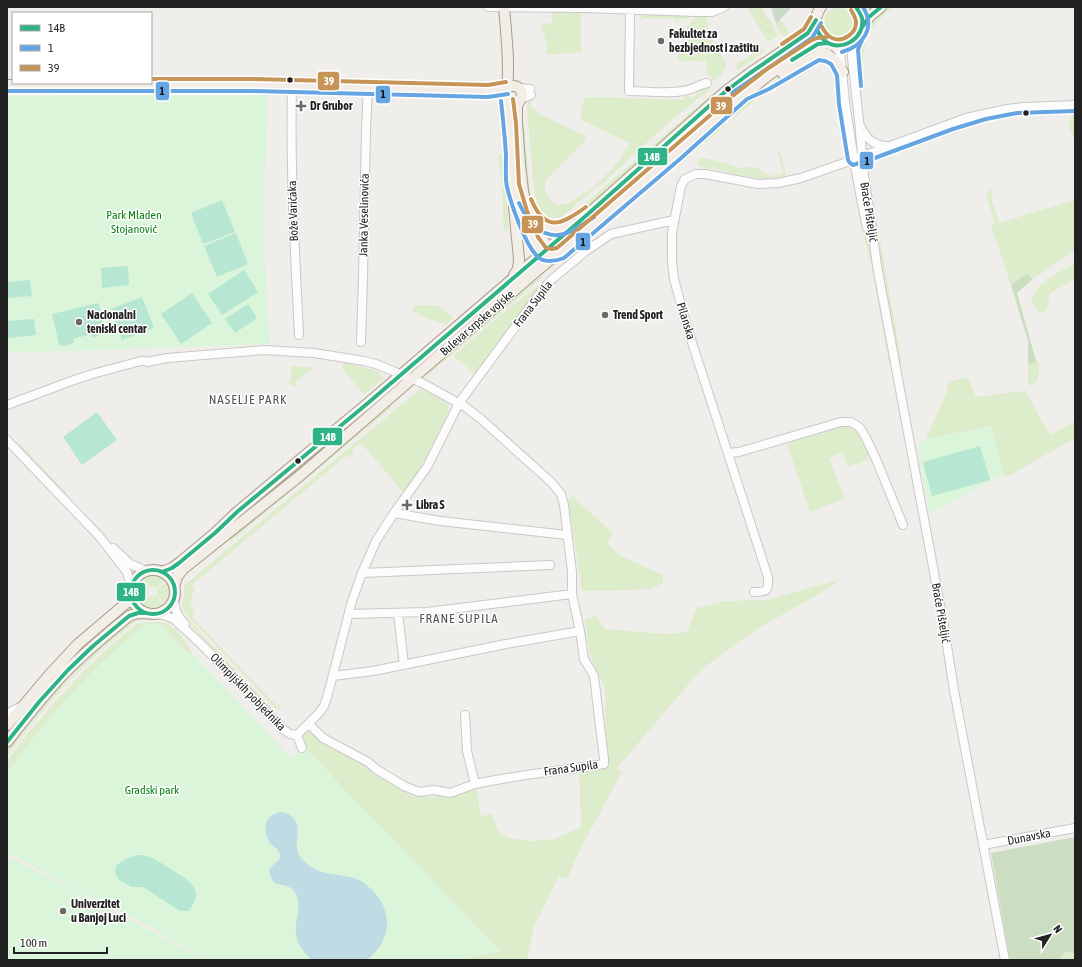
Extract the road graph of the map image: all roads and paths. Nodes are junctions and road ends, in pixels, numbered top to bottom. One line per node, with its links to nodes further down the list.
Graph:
1 (488, 7): 2 (street)
2 (504, 7): 7 (street); 12 (main road)
3 (724, 7): 7 (street)
4 (821, 7): 8 (main road, Bulevar srpske vojske)
5 (856, 7): 9 (main road)
6 (881, 7): 9 (main road)
7 (630, 10): 14 (street)
8 (816, 20): 11 (main road); 28 (main road, Bulevar srpske vojske)
9 (861, 29): 10 (main road)
10 (856, 38): 11 (main road, Bulevar srpske vojske); 23 (street, Braće Pišteljić)
11 (830, 44): 13 (street, Braće Pišteljić); 19 (main road, Bulevar srpske vojske)
12 (508, 64): 18 (main road); 20 (main road)
13 (843, 72): 19 (main road); 25 (street, Braće Pišteljić)
14 (707, 83)
15 (7, 85): 16 (main road)
16 (292, 86): 17 (main road); 34 (street, Bože Varićaka)
17 (368, 88): 20 (main road); 35 (street, Janka Veselinovića)
18 (519, 88): 20 (main road); 21 (main road); 21 (street)
19 (744, 94): 31 (main road, Bulevar srpske vojske)
20 (506, 95): 21 (main road); 26 (main road)
21 (520, 99): 27 (main road)
22 (1075, 105): 24 (street)
23 (859, 121): 24 (street); 25 (street, Braće Pišteljić)
24 (894, 145): 25 (street)
25 (858, 158): 29 (street, Pilanska); 73 (street, Braće Pišteljić)
26 (513, 185): 30 (main road); 33 (main road)
27 (528, 209): 28 (main road); 30 (main road)
28 (588, 214): 30 (main road, Bulevar srpske vojske)
29 (674, 220): 39 (street, Frana Supila); 43 (street, Pilanska)
30 (546, 252): 31 (main road); 32 (main road); 33 (main road, Bulevar srpske vojske)
31 (560, 253): 32 (main road, Bulevar srpske vojske)
32 (544, 265): 38 (main road, Bulevar srpske vojske)
33 (511, 279): 37 (main road, Bulevar srpske vojske)
34 (299, 335)
35 (361, 342)
36 (147, 362): 37 (street, Frana Supila); 40 (street); 41 (street)
37 (401, 374): 38 (street, Frana Supila); 50 (main road, Bulevar srpske vojske)
38 (413, 379): 39 (street, Frana Supila); 53 (main road, Bulevar srpske vojske)
39 (459, 403): 44 (street, Frana Supila); 46 (street, Frana Supila)
40 (7, 405)
41 (7, 410)
42 (7, 439): 47 (street)
43 (728, 453): 45 (street); 54 (street, Pilanska)
44 (394, 513): 46 (street); 51 (street, Frana Supila)
45 (903, 525)
46 (567, 535): 55 (street, Frana Supila)
47 (99, 536): 49 (street); 52 (street)
48 (550, 565): 51 (street)
49 (147, 571): 50 (main road); 52 (main road)
50 (162, 572): 53 (main road)
51 (362, 573): 58 (street, Frana Supila)
52 (131, 591): 57 (main road); 63 (main road)
53 (174, 592): 57 (main road, Bulevar srpske vojske); 60 (street, Olimpijskih pobjednika)
54 (754, 592)
55 (572, 594): 56 (street); 59 (street, Frana Supila)
56 (398, 613): 58 (street); 61 (street)
57 (149, 614): 60 (street, Olimpijskih pobjednika); 69 (main road, Bulevar srpske vojske)
58 (349, 614): 62 (street, Frana Supila)
59 (580, 631): 61 (street); 71 (street, Frana Supila)
60 (202, 645): 68 (street, Olimpijskih pobjednika)
61 (404, 665): 62 (street)
62 (333, 676): 66 (street, Frana Supila)
63 (23, 705): 64 (street); 67 (main road)
64 (7, 714)
65 (465, 715): 71 (street)
66 (308, 724): 68 (street, Olimpijskih pobjednika); 71 (street, Frana Supila)
67 (7, 725)
68 (297, 735): 70 (street, Olimpijskih pobjednika)
69 (7, 742)
70 (302, 748)
71 (475, 784)
72 (1075, 828): 73 (street, Dunavska)
73 (984, 845): 74 (street, Braće Pišteljić)
74 (1005, 960)

